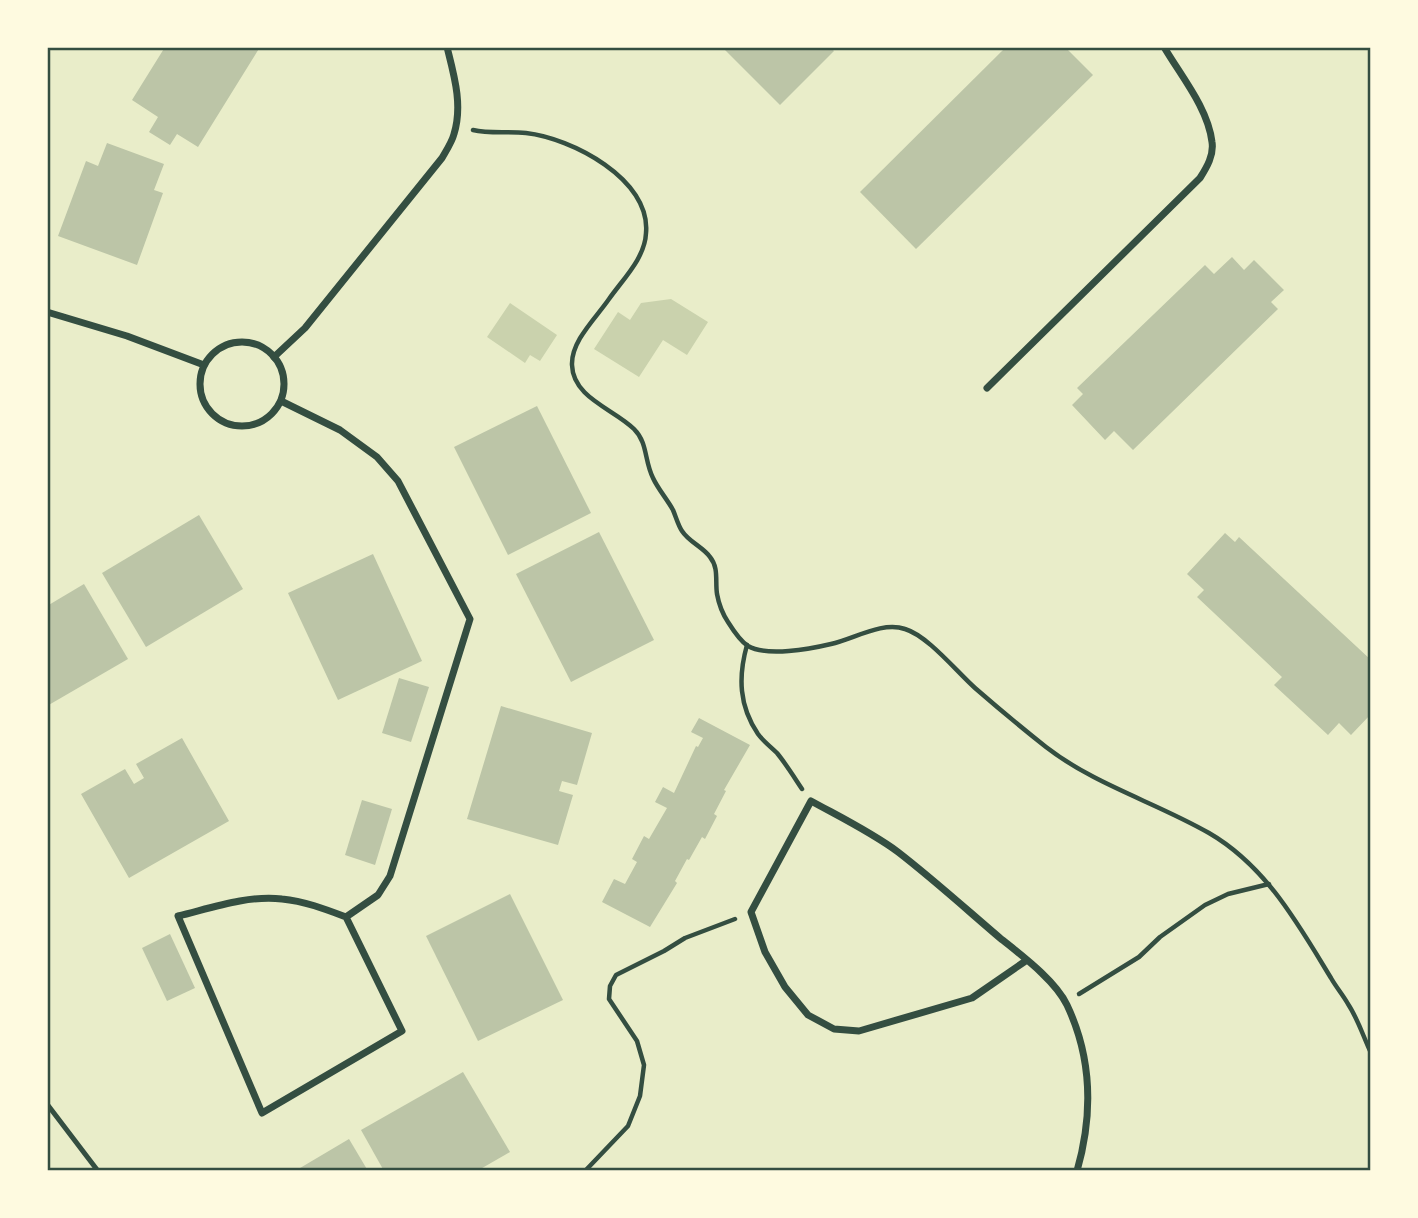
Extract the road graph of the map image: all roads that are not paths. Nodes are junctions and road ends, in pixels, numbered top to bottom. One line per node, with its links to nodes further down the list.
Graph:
1 (447, 47): 4 (street)
2 (1164, 47): 6 (street)
3 (47, 312): 5 (street)
4 (274, 358): 5 (street); 7 (street)
5 (204, 365): 7 (street)
6 (987, 388)
7 (281, 401): 8 (street)
8 (346, 917): 8 (street)
9 (1027, 960): 9 (street); 12 (street)
10 (47, 1104): 11 (lane)
11 (98, 1171)
12 (1077, 1171)

